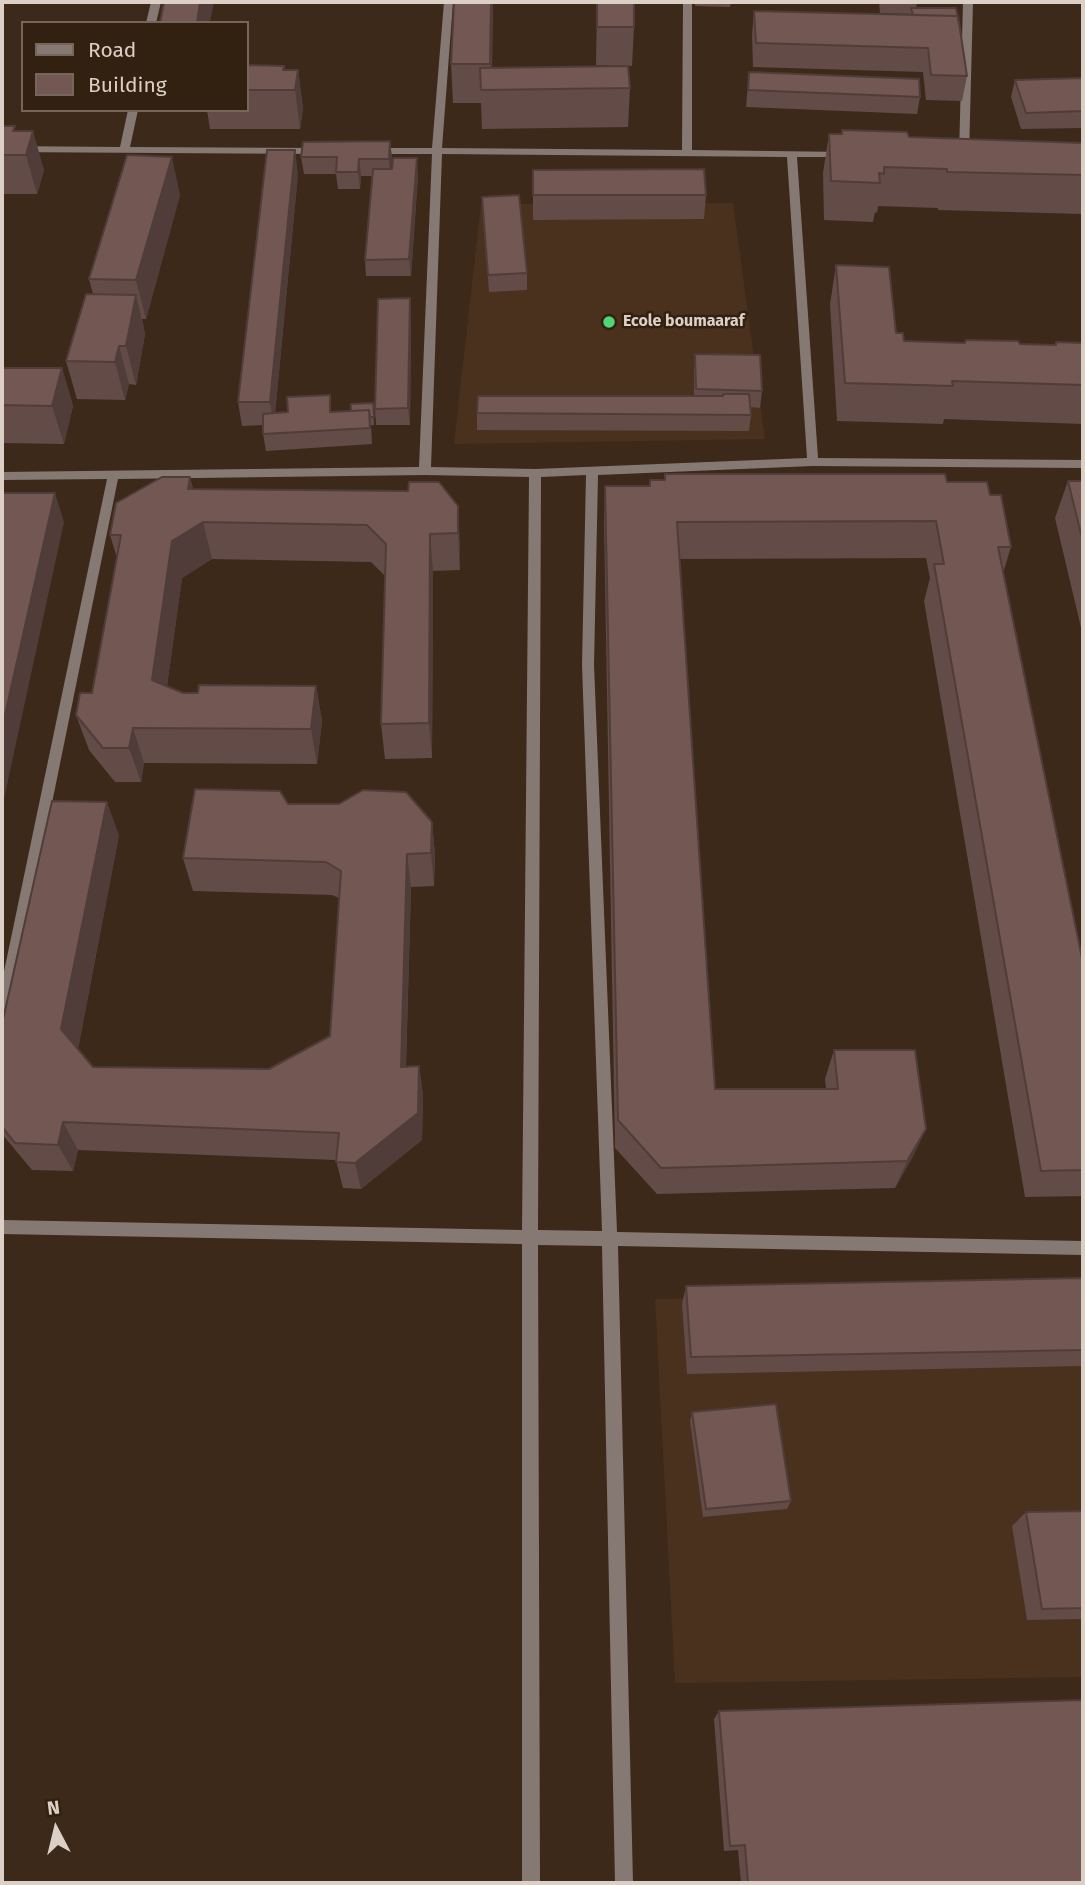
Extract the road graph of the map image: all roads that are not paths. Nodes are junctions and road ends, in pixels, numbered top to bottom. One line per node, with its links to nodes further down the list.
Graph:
1 (156, 2): 5 (street)
2 (447, 2): 11 (street)
3 (688, 2): 12 (street)
4 (968, 2): 16 (street)
5 (151, 21)
6 (133, 112): 8 (street)
7 (2, 149): 8 (street)
8 (124, 150): 9 (street)
9 (328, 151)
10 (356, 151): 11 (street)
11 (437, 152): 12 (street); 21 (street)
12 (687, 153): 13 (street)
13 (792, 153): 14 (street); 18 (street)
14 (858, 154)
15 (951, 155): 16 (street)
16 (964, 155): 17 (street)
17 (978, 155)
18 (813, 462): 19 (street); 20 (street)
19 (1083, 464)
20 (592, 470): 22 (street); 28 (street)
21 (425, 471): 22 (street); 24 (street)
22 (535, 472): 27 (street)
23 (2, 476): 24 (street)
24 (113, 477): 25 (street)
25 (2, 1014)
26 (2, 1227): 27 (street)
27 (530, 1238): 28 (street); 30 (street)
28 (610, 1240): 29 (street); 31 (street)
29 (1083, 1248)
30 (531, 1883)
31 (624, 1883)

